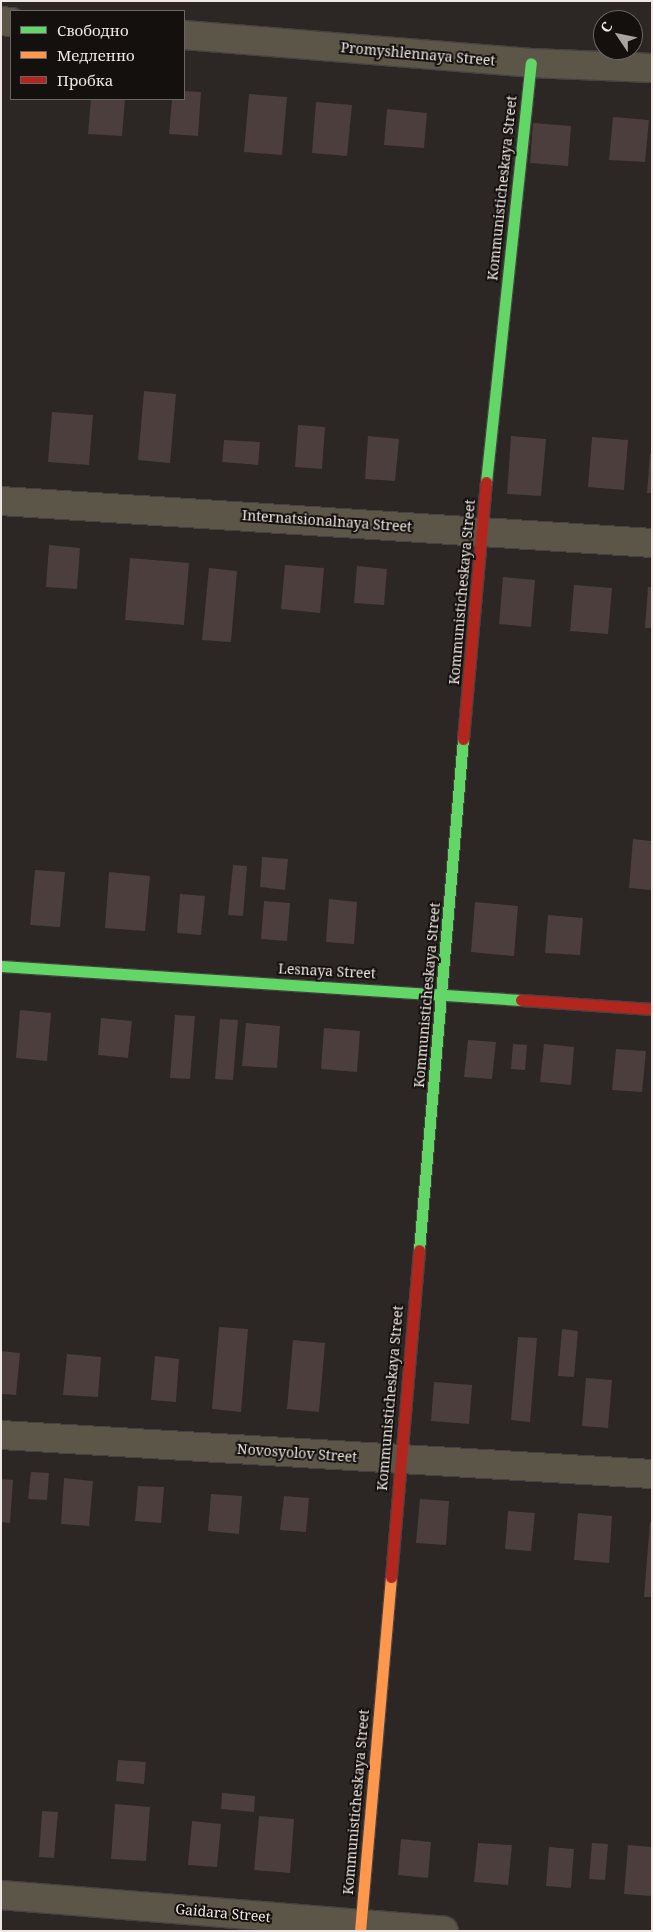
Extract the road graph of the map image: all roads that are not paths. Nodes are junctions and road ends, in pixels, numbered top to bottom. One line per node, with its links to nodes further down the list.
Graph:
1 (185, 35): 2 (street, Promyshlennaya Street)
2 (531, 63): 3 (street, Promyshlennaya Street); 5 (street, Kommunisticheskaya Street)
3 (652, 68)
4 (1, 500): 5 (street, Internatsionalnaya Street)
5 (481, 531): 6 (street, Internatsionalnaya Street); 8 (street, Kommunisticheskaya Street)
6 (652, 543)
7 (1, 966): 8 (street, Lesnaya Street)
8 (443, 993): 9 (street, Lesnaya Street); 11 (street, Kommunisticheskaya Street)
9 (652, 1008)
10 (1, 1435): 11 (street, Novosyolov Street)
11 (399, 1459): 12 (street, Novosyolov Street); 14 (street, Kommunisticheskaya Street)
12 (652, 1474)
13 (1, 1895): 14 (street, Gaidara Street)
14 (360, 1928): 15 (street, Gaidara Street)
15 (444, 1931)

